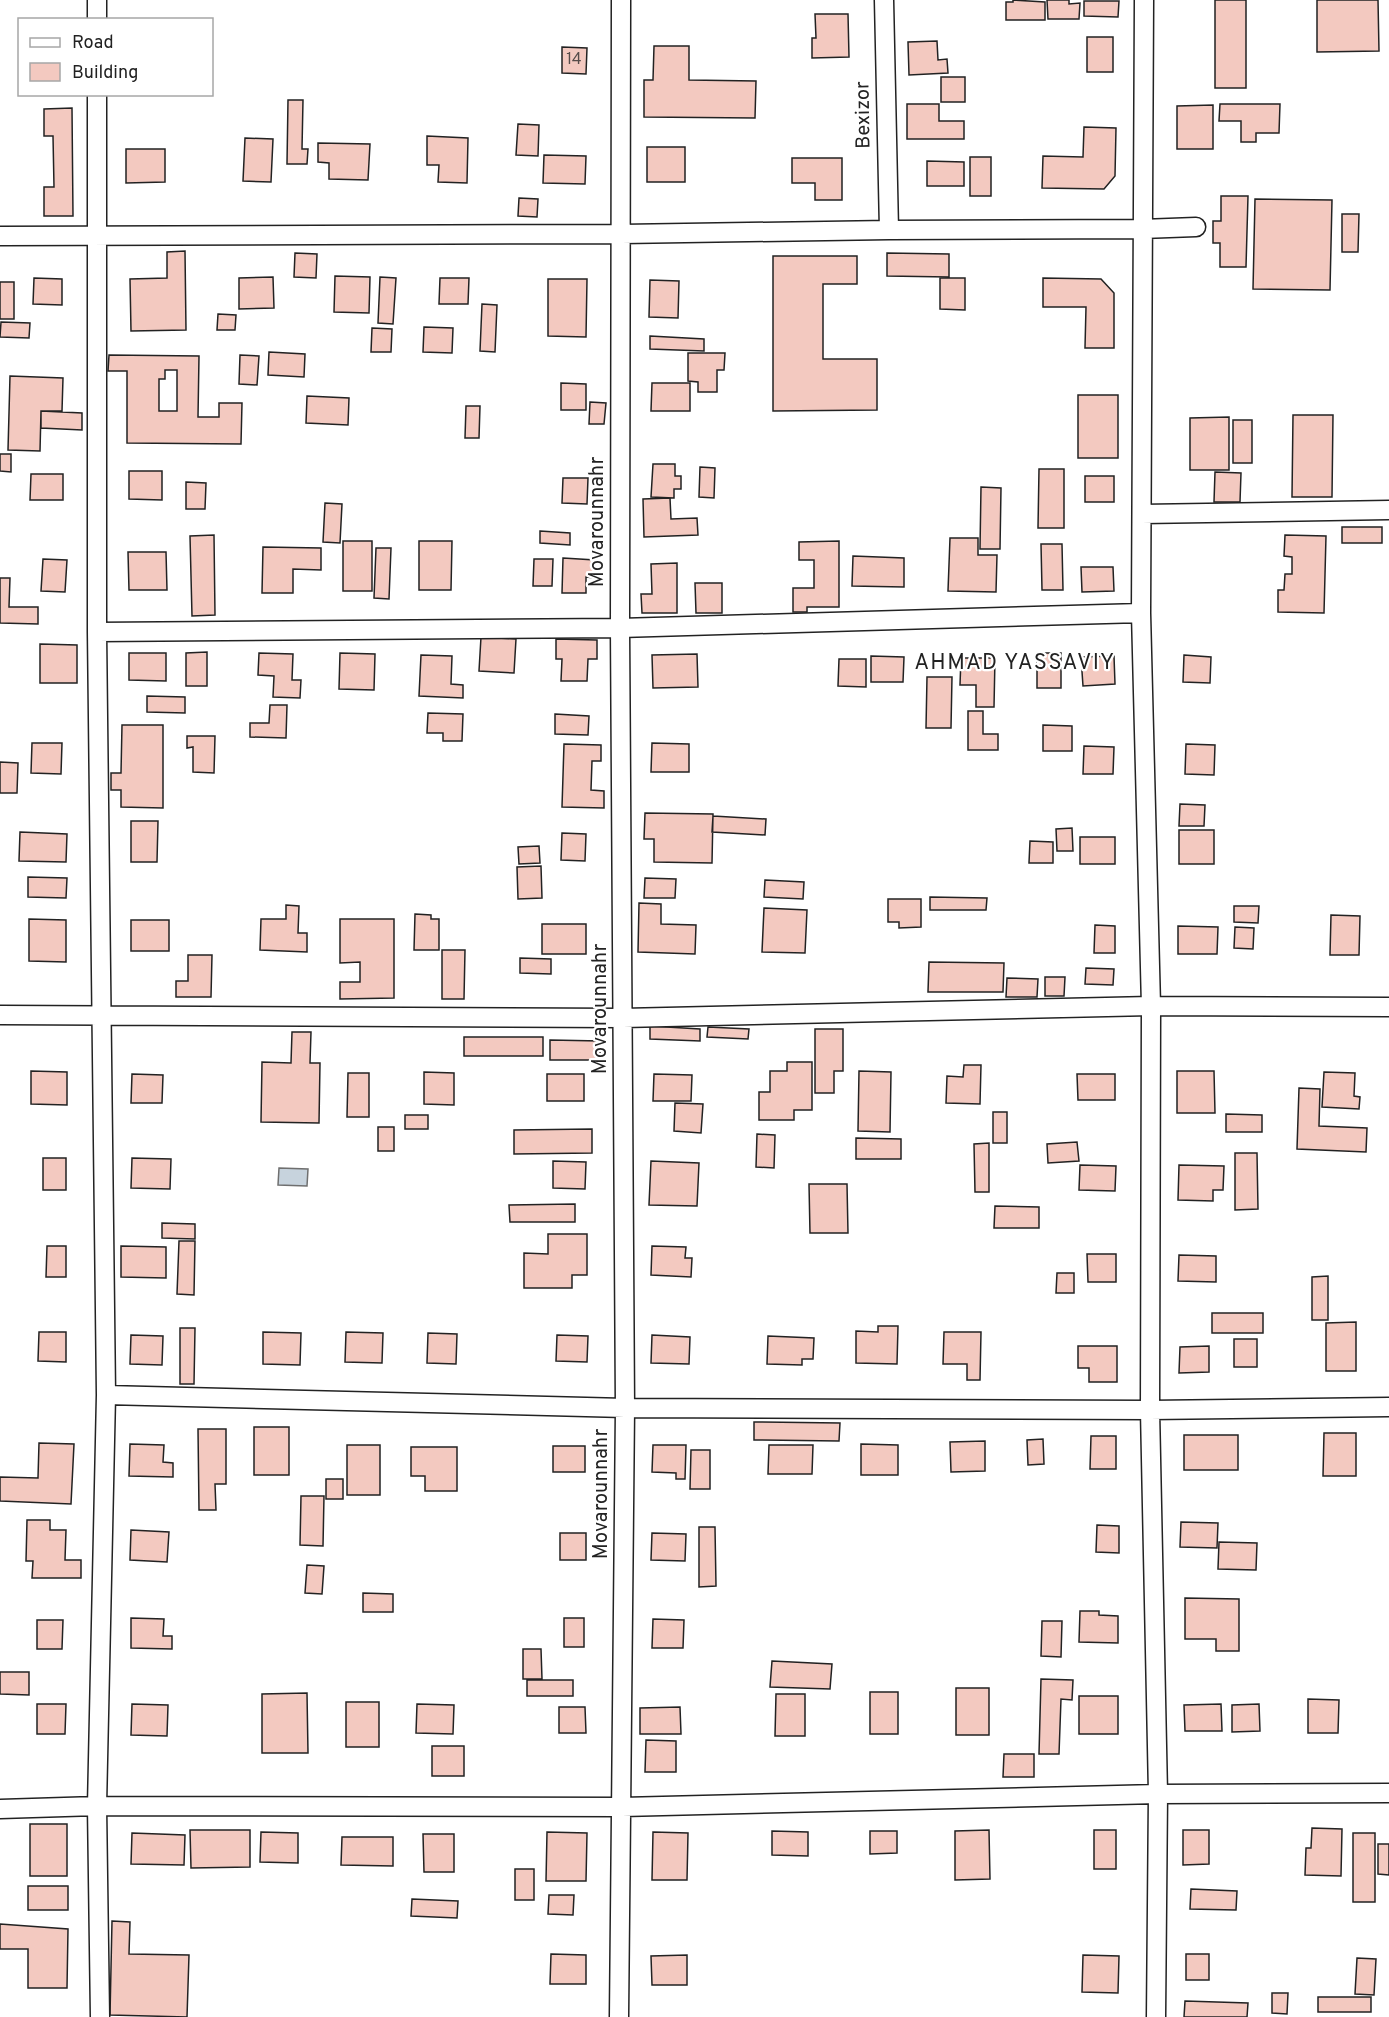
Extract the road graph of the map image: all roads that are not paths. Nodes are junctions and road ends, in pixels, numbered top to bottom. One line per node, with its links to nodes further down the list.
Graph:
1 (97, 0): 5 (street)
2 (621, 0): 11 (street, Movarounnahr)
3 (884, 0): 9 (street, Bexizor)
4 (1144, 0): 8 (street)
5 (97, 18)
6 (97, 96): 10 (street)
7 (1196, 227): 8 (street)
8 (1142, 229): 9 (street); 14 (street)
9 (890, 230): 11 (street)
10 (97, 234): 11 (street); 12 (street); 17 (street)
11 (622, 234): 16 (street, Movarounnahr)
12 (0, 236)
13 (1389, 510): 14 (street)
14 (1142, 514): 15 (street)
15 (1141, 613): 16 (street); 18 (street)
16 (620, 628): 17 (street); 22 (street, Movarounnahr)
17 (97, 632): 20 (street)
18 (1151, 1006): 19 (street); 22 (street); 26 (street)
19 (1389, 1007)
20 (103, 1015): 21 (street); 22 (street); 23 (street)
21 (0, 1016)
22 (623, 1018): 25 (street, Movarounnahr)
23 (106, 1395): 25 (street); 29 (street)
24 (1389, 1407): 26 (street)
25 (625, 1408): 26 (street); 30 (street, Movarounnahr)
26 (1150, 1410): 28 (street)
27 (1389, 1793): 28 (street)
28 (1158, 1794): 30 (street); 34 (street)
29 (97, 1806): 30 (street); 31 (street); 32 (street)
30 (622, 1808): 33 (street, Movarounnahr)
31 (0, 1809)
32 (100, 2017)
33 (620, 2017)
34 (1156, 2017)

